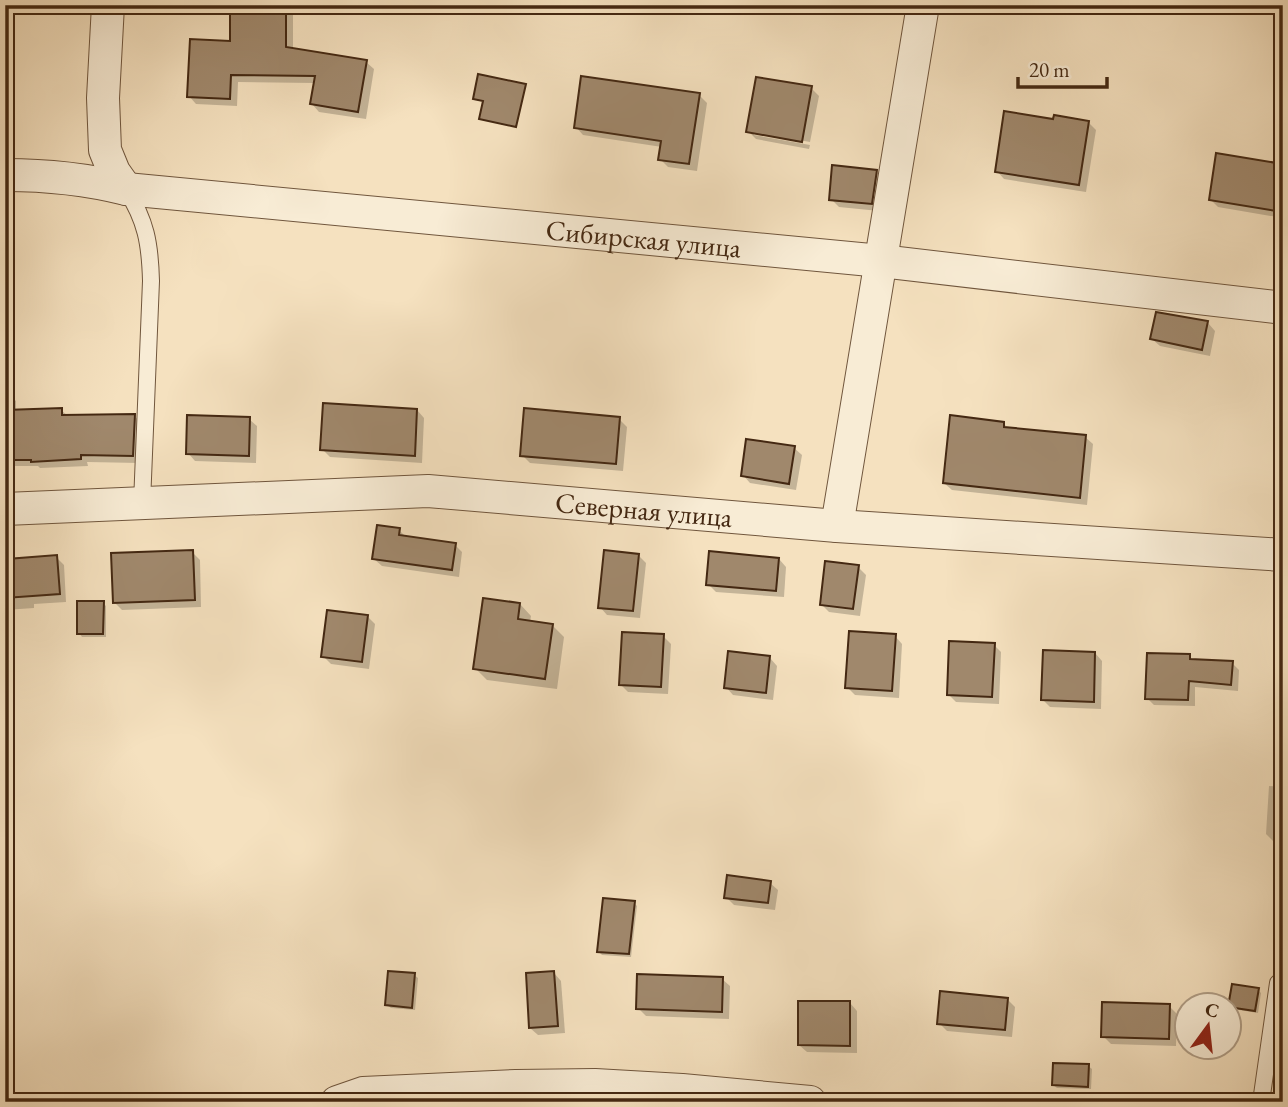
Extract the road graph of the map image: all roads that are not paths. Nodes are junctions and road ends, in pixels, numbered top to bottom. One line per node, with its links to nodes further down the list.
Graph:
1 (108, 5): 4 (street)
2 (923, 5): 5 (street)
3 (5, 175): 4 (street, Сибирская улица)
4 (126, 189): 5 (street, Сибирская улица); 7 (lane)
5 (881, 261): 6 (street, Сибирская улица); 9 (street)
6 (1283, 308)
7 (142, 503): 8 (street, Северная улица); 9 (street, Северная улица)
8 (5, 509)
9 (837, 526): 10 (street, Северная улица)
10 (1283, 555)
11 (1278, 983): 15 (lane)
12 (525, 1094): 13 (street); 14 (street)
13 (337, 1102)
14 (808, 1102)
15 (1261, 1102)

